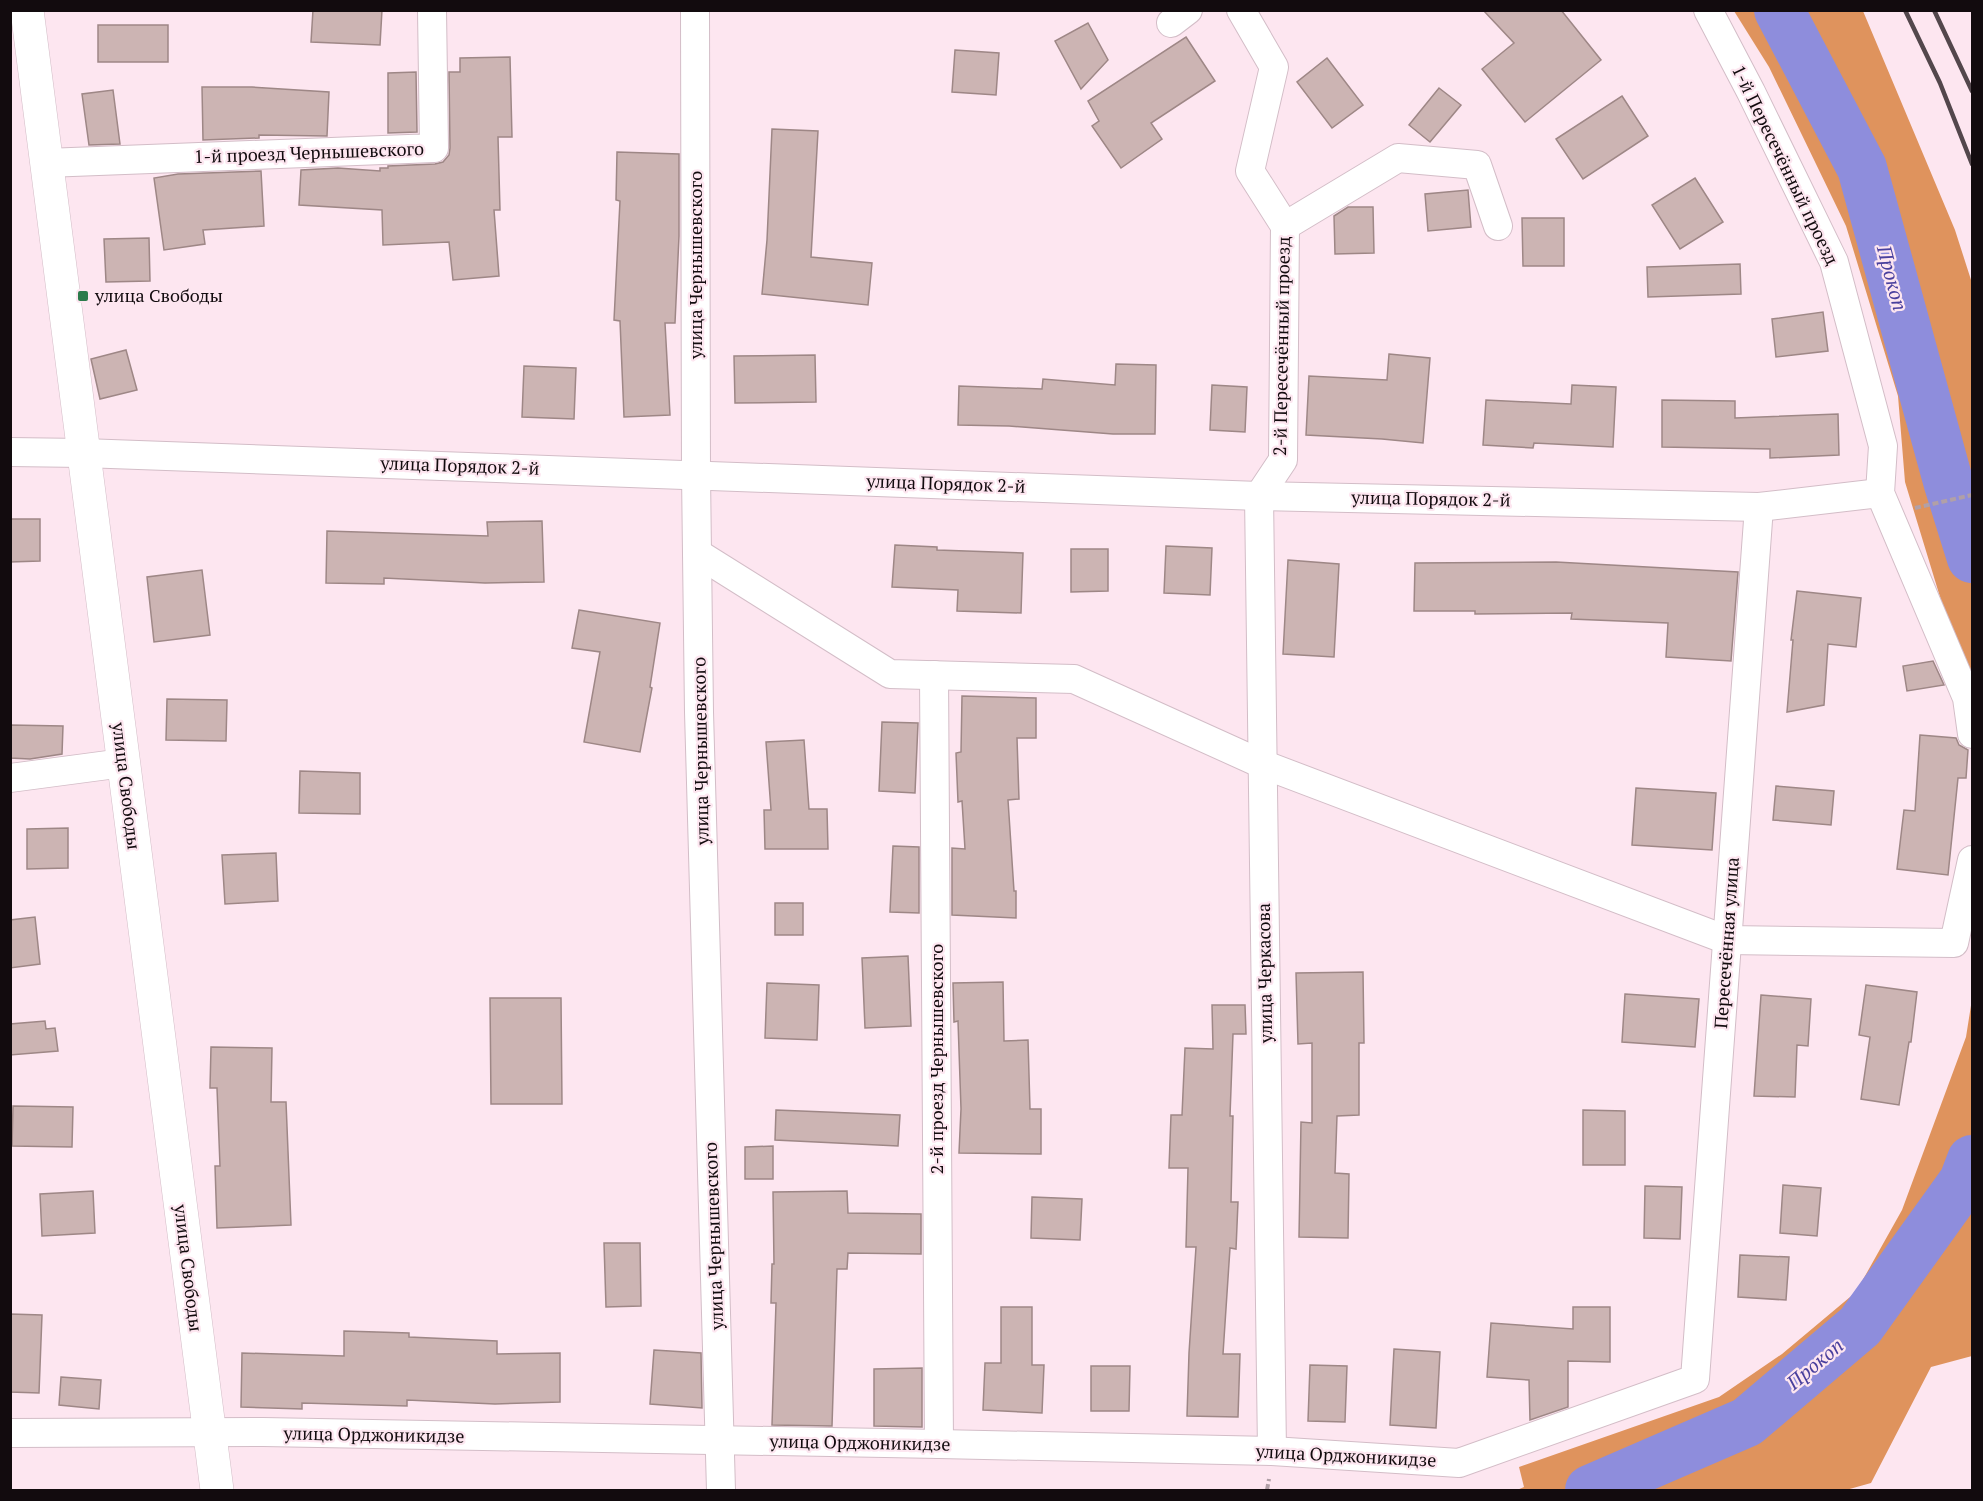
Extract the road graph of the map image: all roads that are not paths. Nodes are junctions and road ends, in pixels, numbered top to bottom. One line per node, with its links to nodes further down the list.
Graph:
1 (27, 10): 6 (main road, улица Свободы)
2 (432, 10): 6 (street, 1-й проезд Чернышевского)
3 (695, 10): 11 (street, улица Чернышевского)
4 (1241, 10): 7 (street, 2-й Пересечённый проезд)
5 (1707, 10): 12 (street, 1-й Пересечённый проезд)
6 (46, 162): 10 (main road, улица Свободы)
7 (1285, 226): 8 (street, 2-й Пересечённый проезд); 13 (street, 2-й Пересечённый проезд)
8 (1498, 226)
9 (10, 452): 10 (street, улица Порядок 2-й)
10 (83, 453): 11 (street, улица Порядок 2-й); 18 (main road, улица Свободы)
11 (696, 474): 13 (street, улица Порядок 2-й); 15 (street, улица Чернышевского)
12 (1880, 493): 14 (street, улица Порядок 2-й); 17 (street, 1-й Пересечённый проезд)
13 (1259, 496): 14 (street, улица Порядок 2-й); 19 (street, улица Черкасова)
14 (1759, 507): 22 (street, Пересечённая улица)
15 (697, 553): 16 (street); 26 (street, улица Чернышевского)
16 (934, 675): 19 (street); 27 (street, 2-й проезд Чернышевского)
17 (1972, 734)
18 (123, 763): 20 (street); 24 (main road, улица Свободы)
19 (1262, 764): 22 (street); 28 (street, улица Черкасова)
20 (10, 778)
21 (1972, 860): 22 (street)
22 (1727, 940): 23 (street, Пересечённая улица)
23 (1695, 1379): 28 (street, улица Орджоникидзе)
24 (209, 1432): 25 (street, улица Орджоникидзе); 26 (street, улица Орджоникидзе); 29 (main road, улица Свободы)
25 (10, 1433)
26 (720, 1441): 27 (street, улица Орджоникидзе); 30 (street, улица Чернышевского)
27 (939, 1444): 28 (street, улица Орджоникидзе)
28 (1272, 1451)
29 (217, 1491)
30 (721, 1491)

